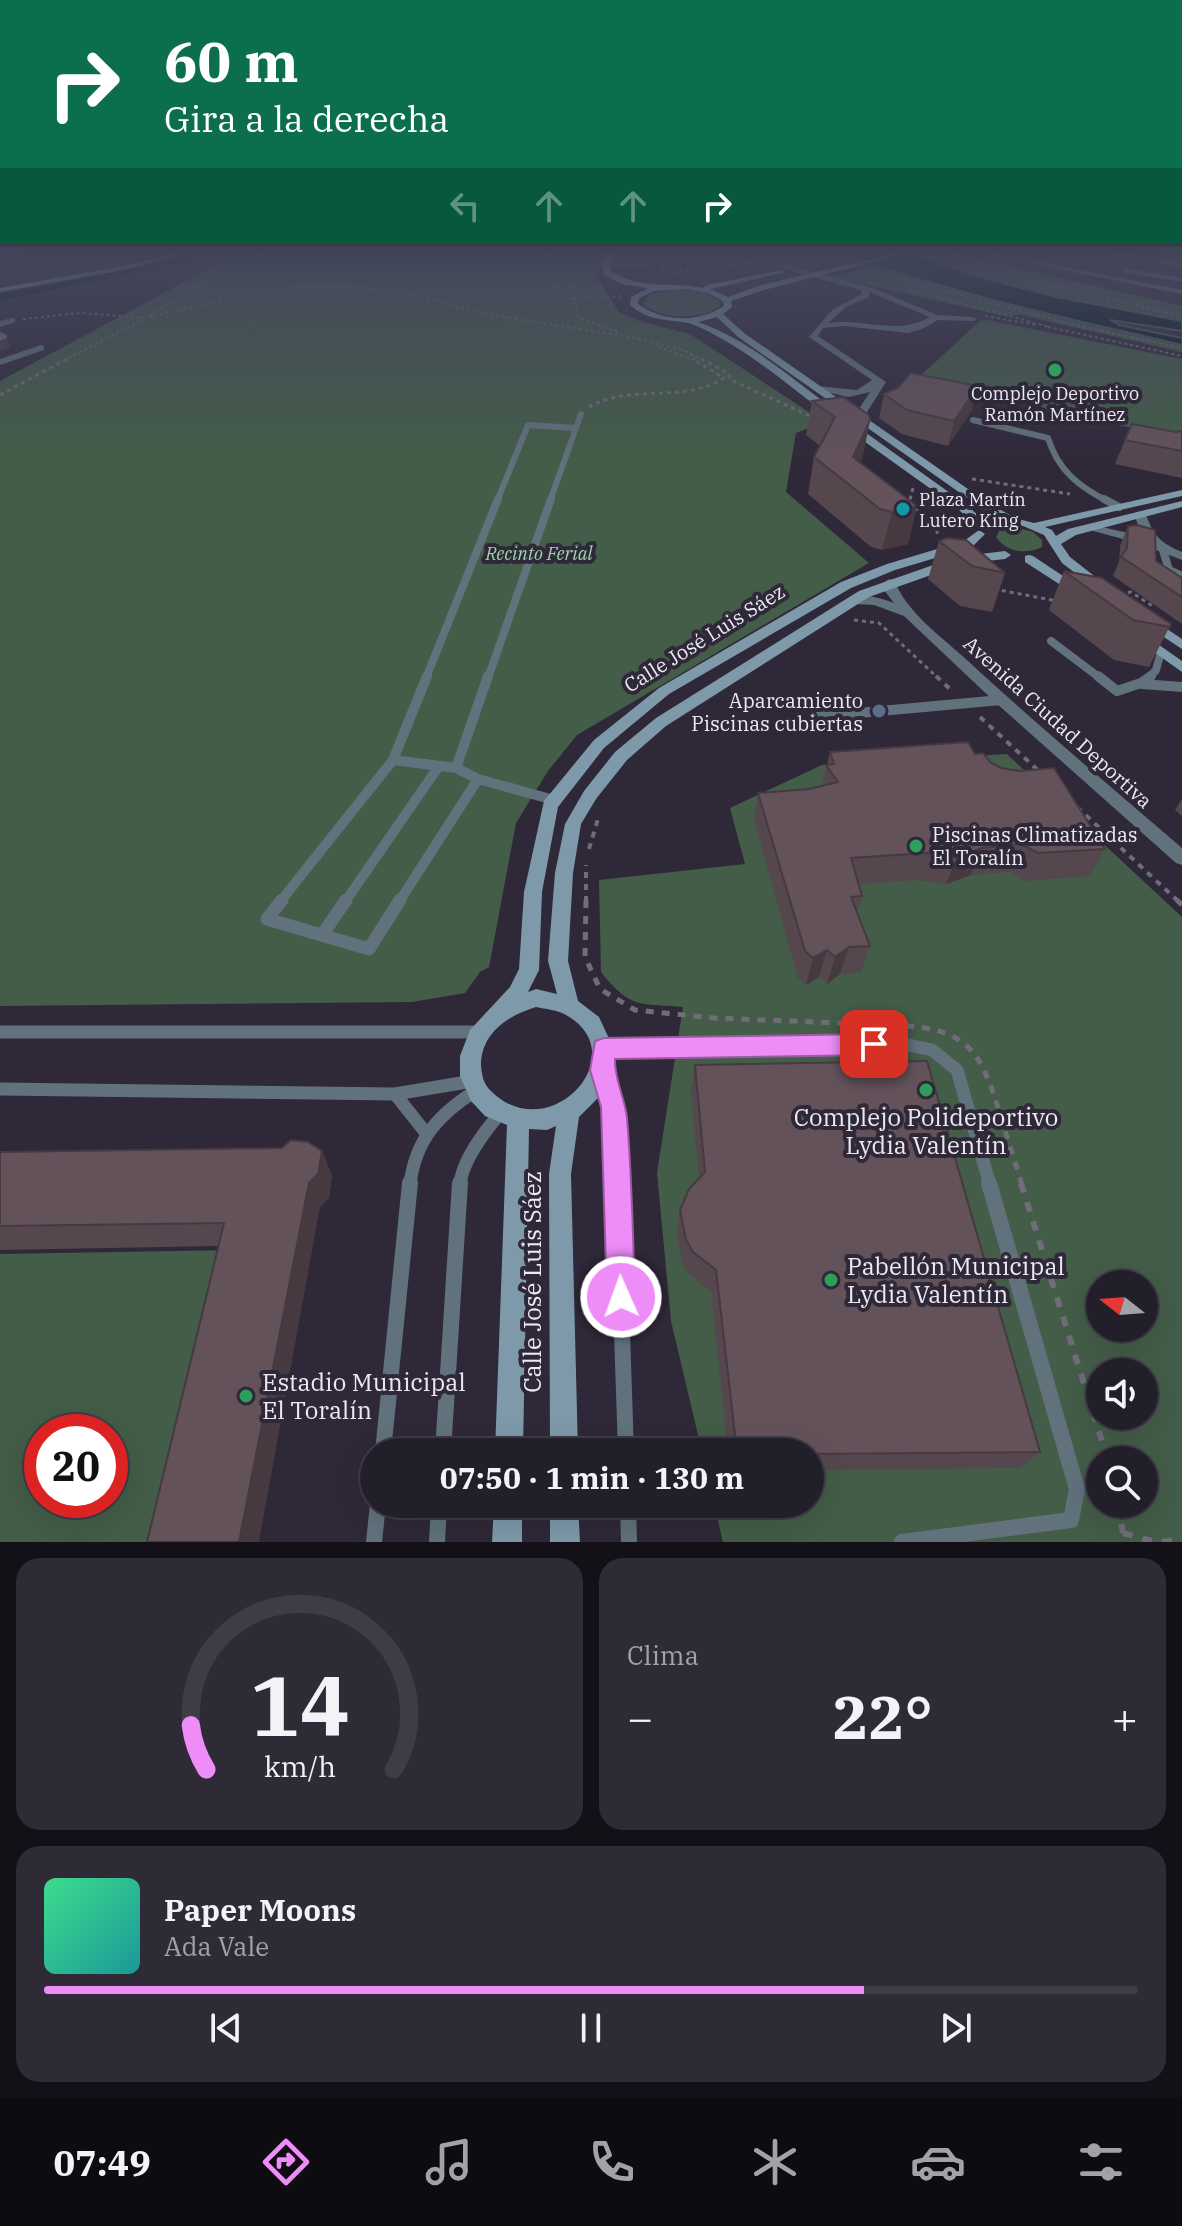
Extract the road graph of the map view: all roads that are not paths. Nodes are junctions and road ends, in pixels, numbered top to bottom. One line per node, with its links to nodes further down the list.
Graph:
1 (693, 322): 22 (street)
2 (727, 322): 10 (street)
3 (825, 322): 6 (street)
4 (925, 322): 5 (street)
5 (841, 323): 6 (street)
6 (820, 327): 9 (street)
7 (0, 351): 8 (street)
8 (0, 362)
9 (875, 377): 10 (street); 13 (street)
10 (818, 389): 13 (street)
11 (581, 414): 14 (lane)
12 (973, 420): 17 (lane)
13 (863, 421): 19 (street)
14 (576, 428): 45 (lane); 47 (lane)
15 (1182, 493): 17 (street)
16 (1182, 504): 18 (street)
17 (1119, 507): 20 (street)
18 (1140, 514): 21 (street); 24 (street)
19 (1014, 521): 20 (street); 22 (street)
20 (1035, 526): 23 (street)
21 (1088, 528): 23 (street); 24 (street)
22 (981, 530): 25 (street, Calle José Luis Sáez); 26 (street)
23 (1055, 545): 28 (street); 31 (street)
24 (1162, 547): 27 (street); 29 (lane)
25 (956, 555): 26 (street, Calle José Luis Sáez); 30 (street, Calle José Luis Sáez); 49 (street, Calle José Luis Sáez)
26 (1005, 555): 28 (street)
27 (1182, 556)
28 (1029, 559): 33 (street)
29 (1182, 576)
30 (889, 583): 32 (street, Calle José Luis Sáez); 35 (street, Avenida Ciudad Deportiva)
31 (1114, 596)
32 (855, 600): 35 (street, Avenida Ciudad Deportiva); 52 (street, Calle José Luis Sáez)
33 (1093, 601)
34 (1138, 613): 38 (street)
35 (909, 614): 43 (street, Avenida Ciudad Deportiva)
36 (1127, 627): 39 (street)
37 (1051, 641): 41 (lane)
38 (1182, 645)
39 (1161, 652): 40 (street); 41 (lane)
40 (1182, 668)
41 (1142, 684): 42 (lane)
42 (1182, 687)
43 (1001, 700): 44 (lane); 50 (street, Avenida Ciudad Deportiva)
44 (815, 717)
45 (393, 760): 46 (lane); 51 (lane)
46 (439, 766): 47 (lane); 51 (lane)
47 (456, 768): 48 (lane)
48 (478, 779): 49 (lane); 51 (lane)
49 (554, 800): 53 (street, Calle José Luis Sáez)
50 (1182, 858)
51 (322, 935)
52 (569, 1004): 53 (street); 56 (street)
53 (503, 1007): 55 (street)
54 (0, 1032): 55 (lane)
55 (478, 1032): 57 (street)
56 (603, 1059): 60 (street); 67 (lane); 78 (lane)
57 (475, 1085): 59 (lane); 61 (street); 62 (lane)
58 (0, 1089): 59 (lane)
59 (395, 1094): 62 (lane)
60 (569, 1111): 61 (street); 66 (street, Calle José Luis Sáez)
61 (509, 1115): 64 (lane); 65 (street, Calle José Luis Sáez)
62 (426, 1133): 63 (lane)
63 (384, 1438)
64 (444, 1438)
65 (509, 1438)
66 (564, 1438)
67 (626, 1438)
68 (377, 1518): 73 (lane)
69 (438, 1518): 74 (lane)
70 (508, 1518): 75 (street)
71 (564, 1518): 76 (street)
72 (628, 1518): 77 (lane)
73 (374, 1542)
74 (437, 1542)
75 (507, 1542)
76 (565, 1542)
77 (629, 1542)
78 (902, 1542)

